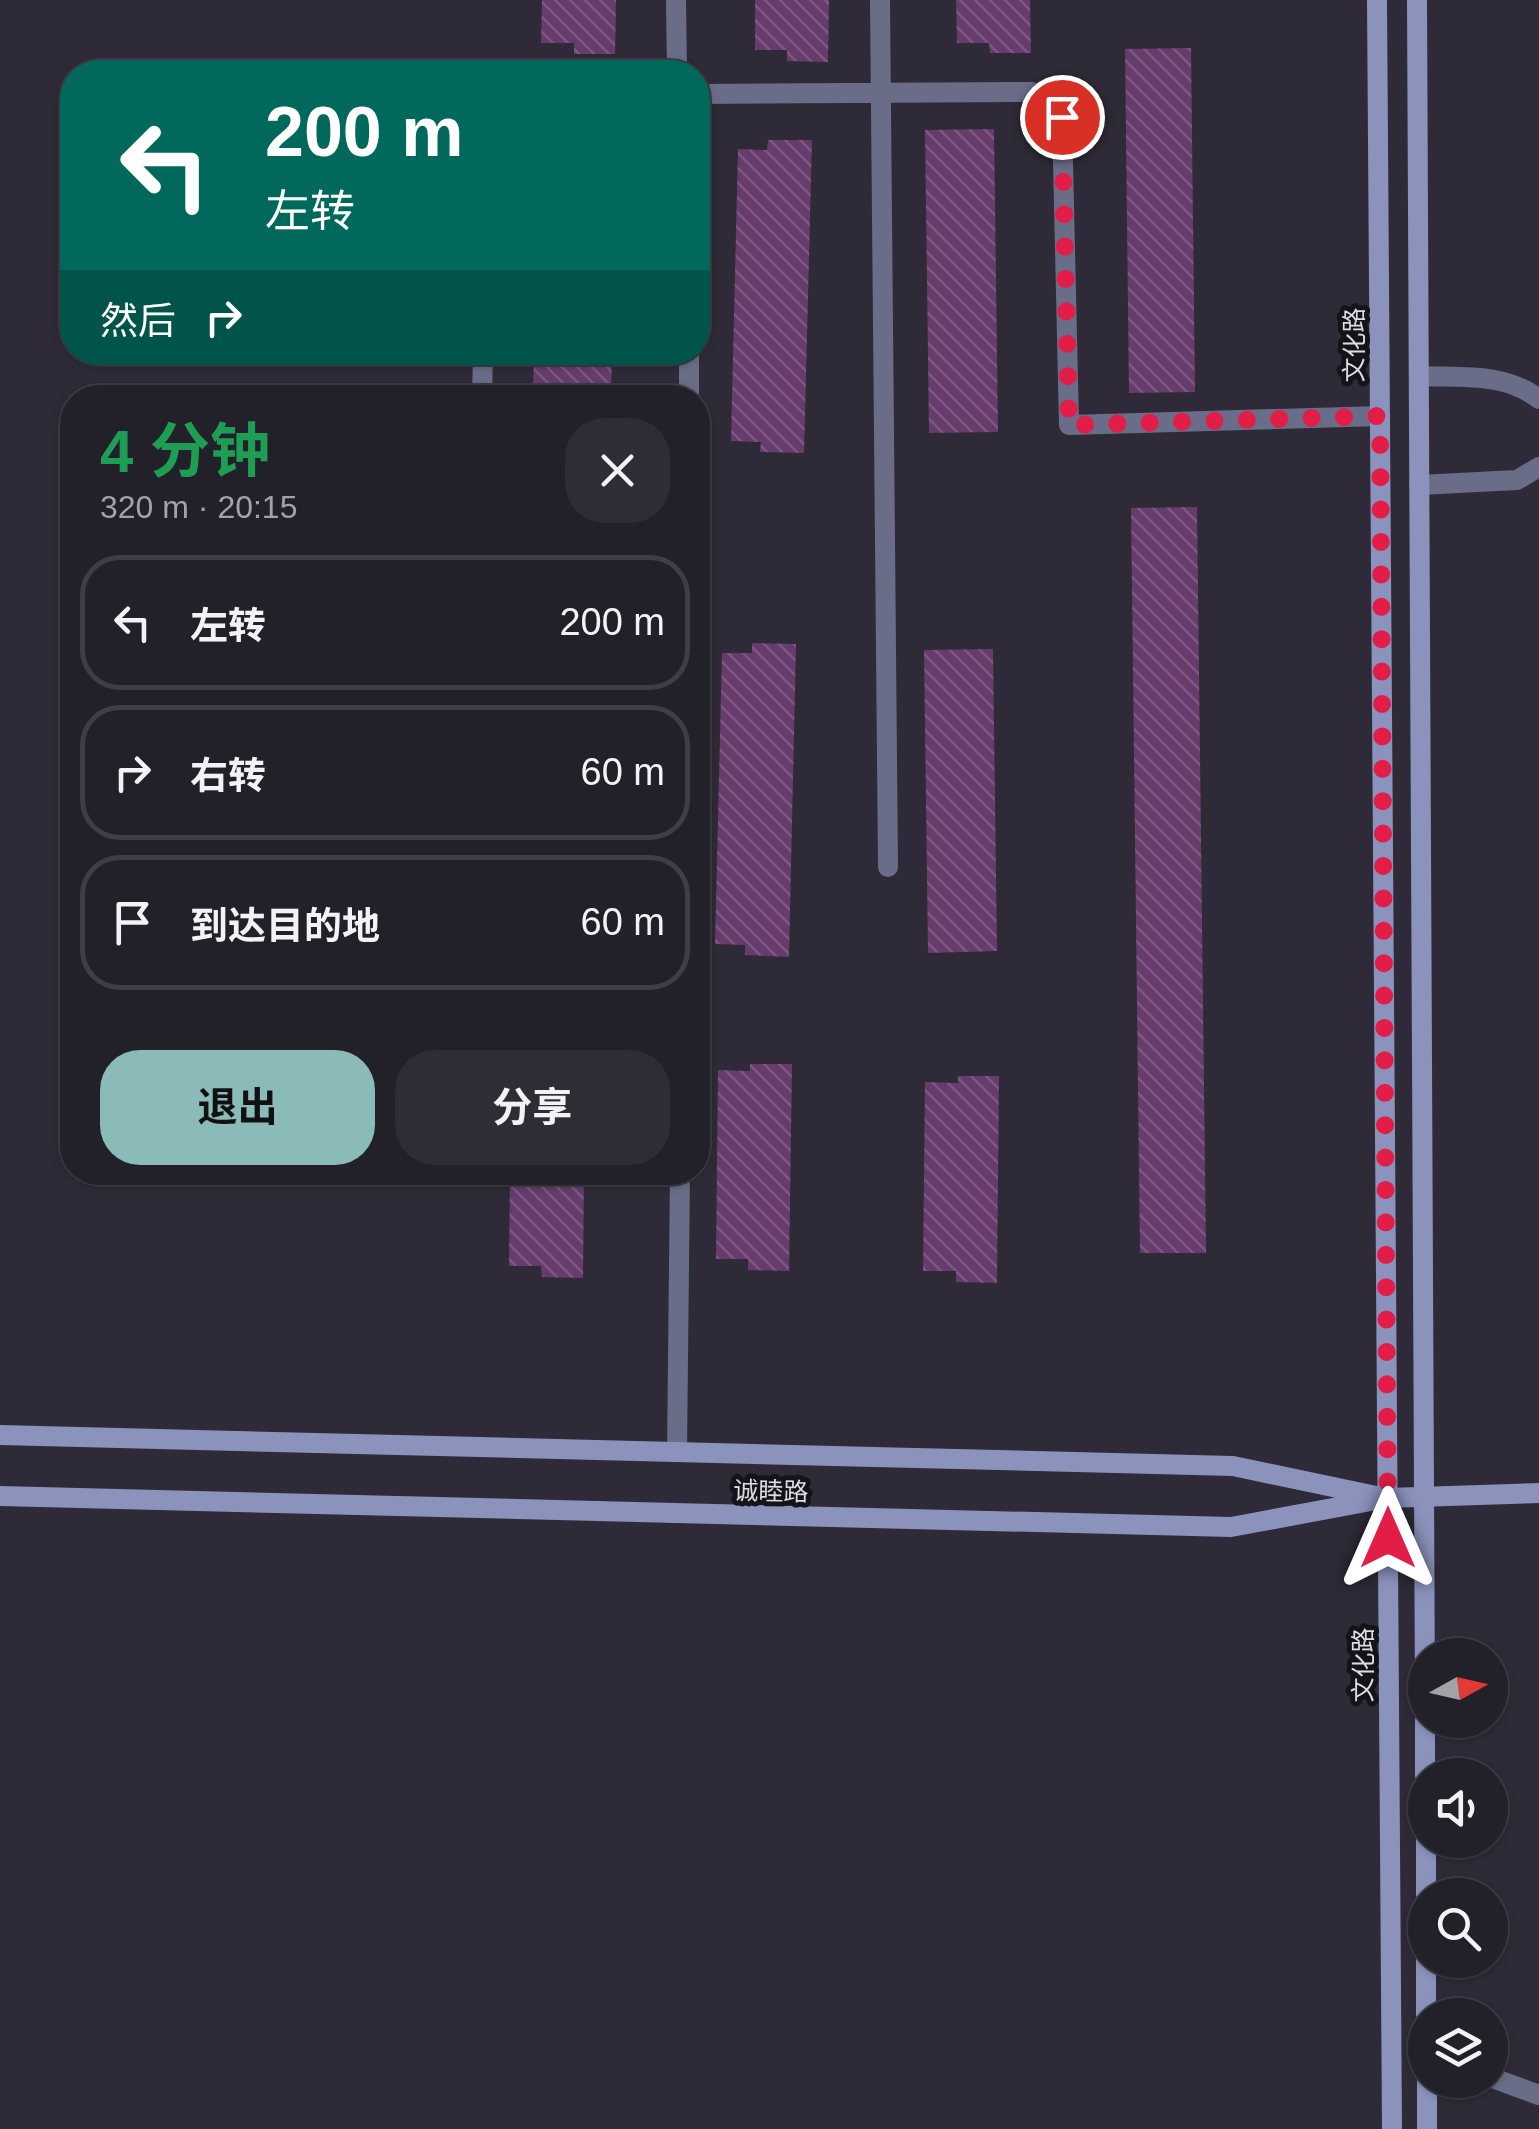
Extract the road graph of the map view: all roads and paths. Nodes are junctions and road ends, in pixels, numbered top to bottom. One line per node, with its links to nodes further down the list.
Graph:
1 (676, 0): 5 (lane)
2 (880, 0): 6 (lane)
3 (1377, 0): 10 (main road, 文化路)
4 (1417, 0): 8 (main road)
5 (677, 60)
6 (881, 93): 7 (lane); 10 (lane); 13 (lane)
7 (710, 94)
8 (1418, 376): 9 (lane); 12 (main road)
9 (1539, 400)
10 (1380, 416): 20 (main road, 文化路)
11 (1539, 468): 12 (lane)
12 (1419, 485): 19 (main road)
13 (888, 867)
14 (680, 1185): 16 (lane)
15 (0, 1435): 16 (main road)
16 (677, 1452): 20 (main road)
17 (1539, 1493): 19 (main road, 诚睦路)
18 (0, 1496): 20 (main road, 诚睦路)
19 (1424, 1496): 20 (main road, 诚睦路); 21 (main road)
20 (1387, 1498): 25 (main road, 文化路)
21 (1425, 1638)
22 (1508, 2084): 23 (lane)
23 (1539, 2095)
24 (1427, 2098): 26 (main road)
25 (1392, 2129)
26 (1427, 2129)

